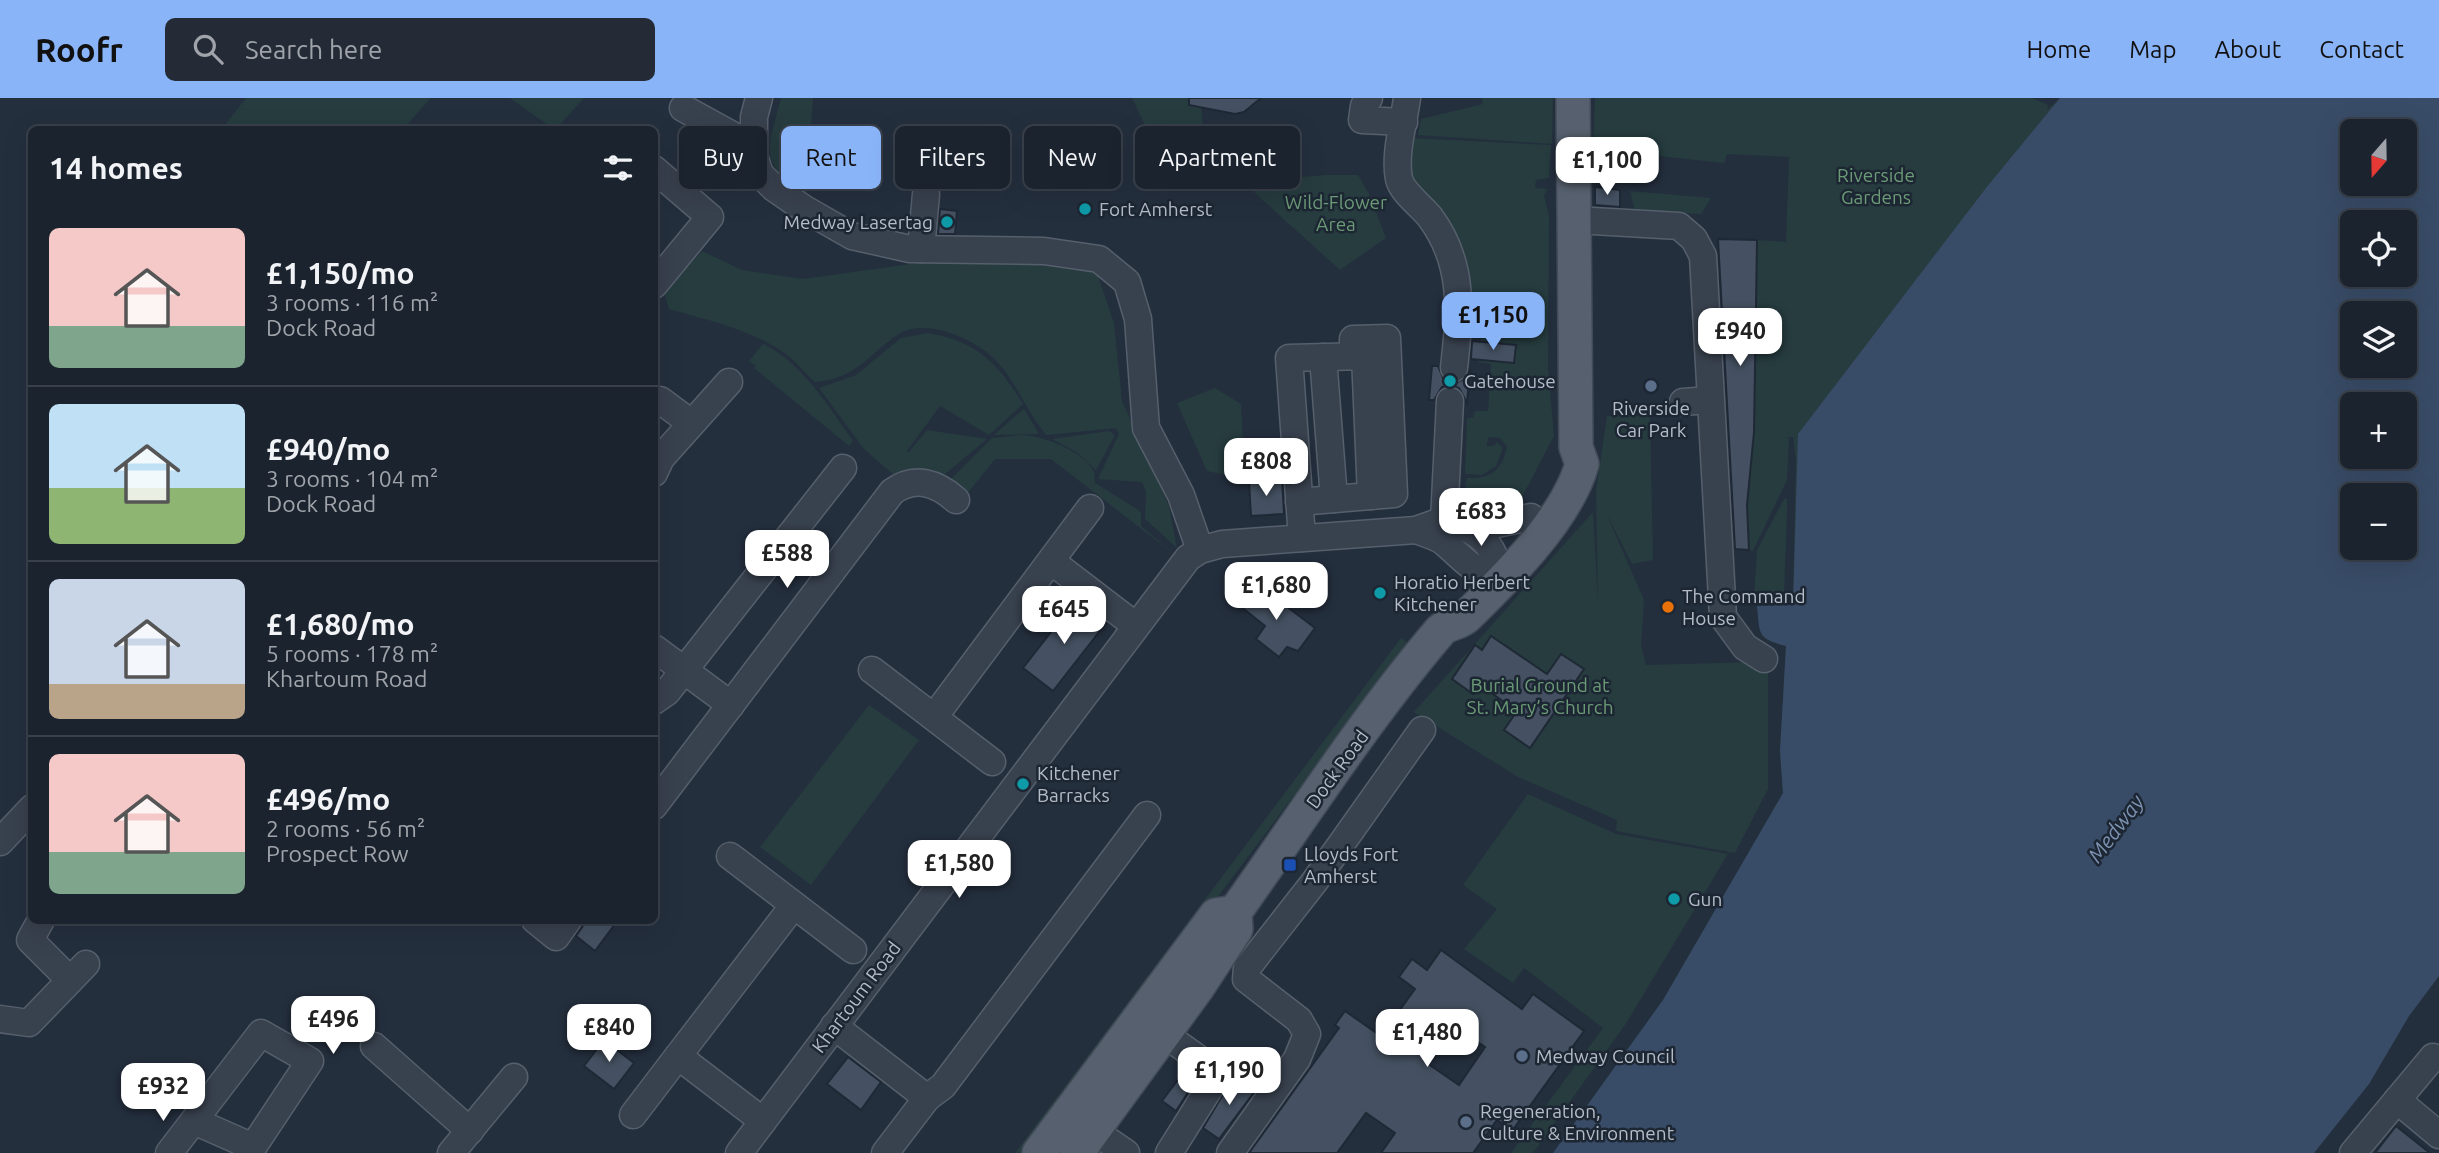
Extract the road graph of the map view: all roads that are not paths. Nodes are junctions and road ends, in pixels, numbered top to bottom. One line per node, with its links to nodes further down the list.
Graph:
1 (759, 98): 7 (street)
2 (1369, 98): 5 (street)
3 (1573, 98): 11 (main road, Dock Road)
4 (683, 108): 6 (street)
5 (1404, 119): 15 (street)
6 (715, 126)
7 (756, 126)
8 (658, 172): 13 (street)
9 (767, 180): 12 (street)
10 (926, 194): 12 (street)
11 (1575, 220): 20 (main road, Dock Road); 36 (street)
12 (921, 249): 31 (street)
13 (658, 280)
14 (1323, 357): 23 (street); 23 (street); 25 (street)
15 (1454, 368)
16 (729, 382): 19 (street)
17 (660, 400): 19 (street)
18 (1450, 401): 28 (street)
19 (691, 423): 21 (street)
20 (1576, 447): 27 (main road, Dock Road); 33 (main road, Dock Road)
21 (658, 464)
22 (843, 468): 37 (street)
23 (1334, 499): 25 (street)
24 (956, 500): 40 (street)
25 (1299, 502): 30 (street)
26 (1090, 508): 32 (street)
27 (1531, 517): 28 (street); 33 (main road, Dock Road)
28 (1444, 520): 29 (street); 33 (street)
29 (1416, 530): 30 (street); 33 (street)
30 (1302, 538): 31 (street)
31 (1200, 550): 34 (street, Khartoum Road)
32 (1051, 561): 34 (street); 41 (street)
33 (1491, 569): 56 (main road, Dock Road)
34 (1136, 626): 55 (street, Khartoum Road)
35 (658, 651): 37 (street)
36 (1764, 659)
37 (685, 670): 39 (street); 40 (street)
38 (872, 670): 41 (street)
39 (658, 698)
40 (731, 705): 44 (street)
41 (934, 717): 43 (street)
42 (1423, 730): 76 (street)
43 (992, 762)
44 (658, 801)
45 (28, 812): 47 (street)
46 (1147, 816): 61 (street)
47 (0, 842)
48 (730, 856): 49 (street)
49 (794, 905): 53 (street); 58 (street)
50 (39, 924): 54 (street)
51 (540, 924): 52 (street)
52 (565, 924)
53 (853, 950)
54 (0, 1019)
55 (834, 1026): 61 (street); 65 (street, Khartoum Road)
56 (1152, 1026): 67 (main road, Dock Road); 75 (street)
57 (374, 1046): 66 (street)
58 (678, 1056): 63 (street); 65 (street)
59 (2432, 1057): 62 (street)
60 (514, 1077): 66 (street)
61 (927, 1098): 72 (street)
62 (2397, 1100): 68 (street); 77 (street)
63 (633, 1115)
64 (194, 1121): 64 (street); 69 (street)
65 (763, 1121): 71 (street, Khartoum Road)
66 (470, 1131): 70 (street)
67 (1080, 1132): 73 (main road, Dock Road); 74 (street)
68 (2439, 1135)
69 (169, 1153)
70 (451, 1153)
71 (739, 1153)
72 (885, 1153)
73 (1039, 1153)
74 (1126, 1153)
75 (1169, 1153)
76 (1230, 1153)
77 (2353, 1153)

